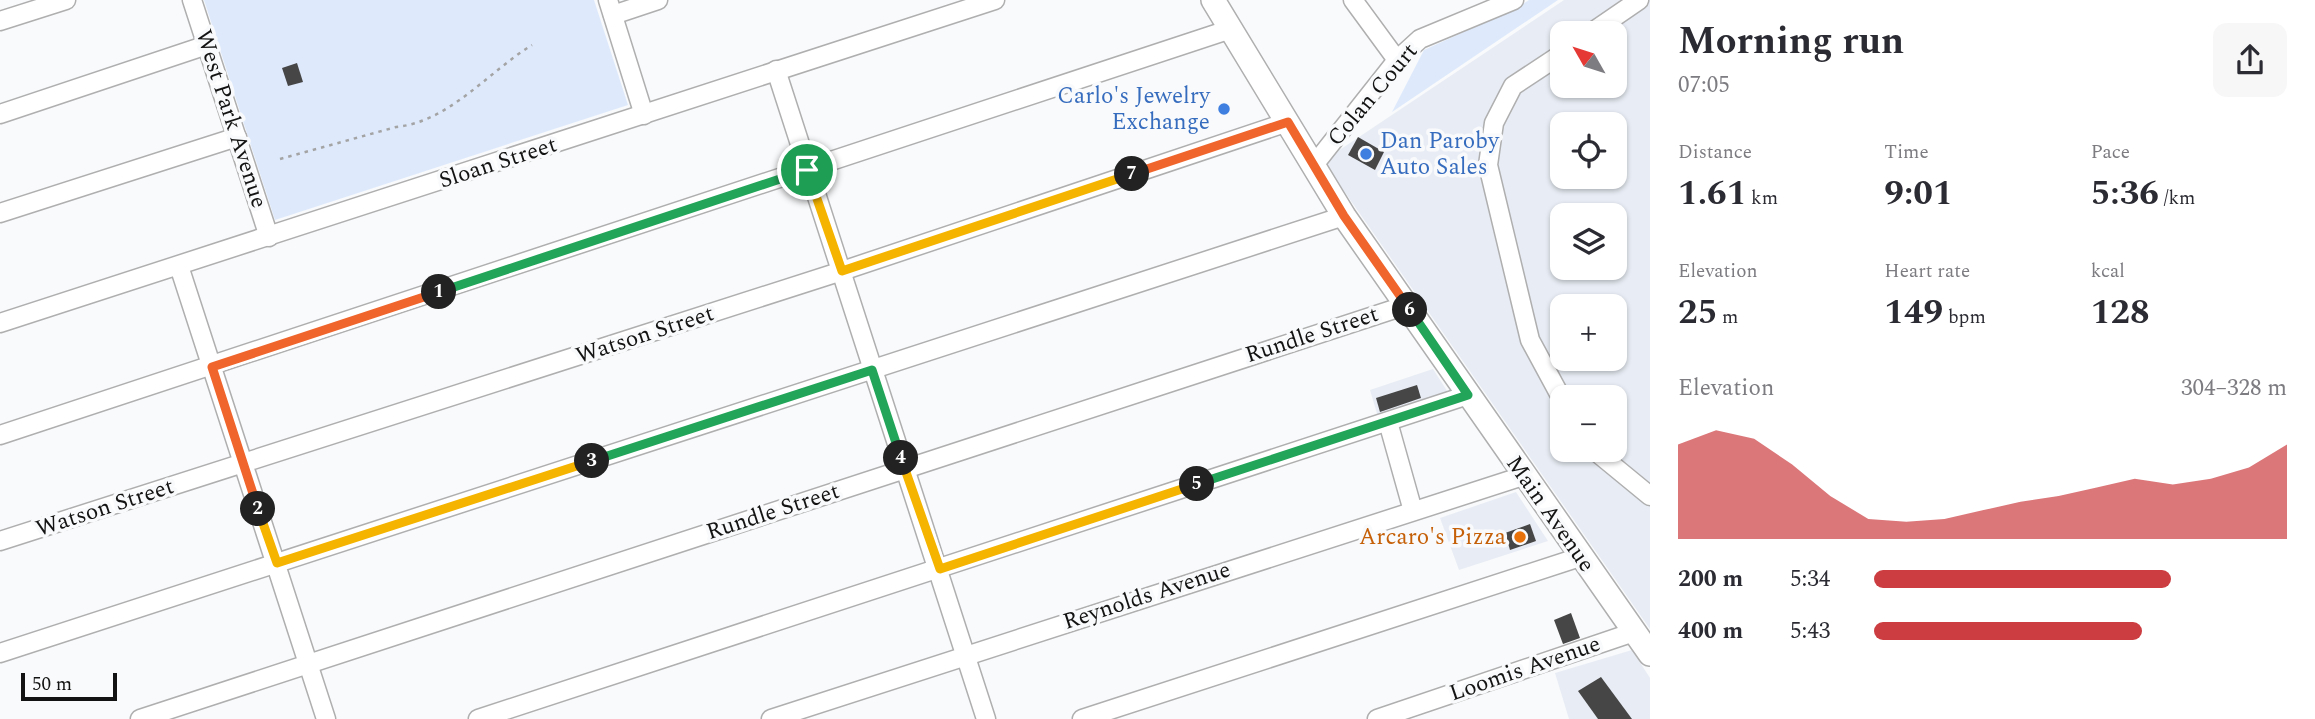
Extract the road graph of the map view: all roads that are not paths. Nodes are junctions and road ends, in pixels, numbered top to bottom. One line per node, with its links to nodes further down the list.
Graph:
1 (66, 0): 11 (street)
2 (192, 0): 14 (street, West Park Avenue)
3 (659, 0): 10 (street)
4 (995, 0): 17 (street, Sloan Street)
5 (1213, 0): 13 (main road, Main Avenue)
6 (1353, 0): 15 (street)
7 (1514, 0): 9 (street, Colan Court)
8 (1639, 0): 12 (street)
9 (1486, 6): 15 (street, Colan Court)
10 (611, 7): 19 (street)
11 (0, 21)
12 (1608, 21)
13 (1231, 29): 20 (main road, Main Avenue); 23 (street)
14 (207, 45): 18 (street); 21 (street, West Park Avenue)
15 (1397, 60): 22 (street, Colan Court)
16 (1550, 61): 33 (street)
17 (776, 71): 19 (street, Sloan Street); 23 (street)
18 (0, 114)
19 (644, 115): 26 (street, Sloan Street)
20 (1288, 122): 22 (main road, Main Avenue); 28 (street, Watson Street)
21 (237, 137): 24 (street); 26 (street, West Park Avenue)
22 (1314, 165): 25 (main road, Main Avenue)
23 (807, 170): 28 (street); 31 (street)
24 (0, 213)
25 (1344, 216): 29 (main road, Main Avenue); 32 (street)
26 (269, 237): 27 (street, Sloan Street)
27 (179, 266): 30 (street, Sloan Street); 31 (street)
28 (842, 271): 32 (street); 38 (street, Watson Street)
29 (1407, 305): 34 (main road, Main Avenue); 39 (street, Rundle Street)
30 (0, 323)
31 (212, 367): 36 (street); 38 (street)
32 (872, 370): 39 (street); 45 (street)
33 (1554, 385)
34 (1468, 395): 35 (street); 40 (main road, Main Avenue)
35 (1388, 422): 42 (street); 46 (street)
36 (0, 435)
37 (1609, 462): 41 (street)
38 (242, 464): 43 (street, Watson Street); 45 (street)
39 (905, 468): 46 (street); 51 (street, Rundle Street)
40 (1523, 476): 42 (street, Reynolds Avenue); 44 (main road, Main Avenue)
41 (1650, 496)
42 (1413, 511): 50 (street, Reynolds Avenue)
43 (0, 541)
44 (1580, 557): 47 (main road, Main Avenue); 57 (street)
45 (277, 563): 48 (street); 51 (street)
46 (940, 569): 50 (street); 54 (street)
47 (1634, 632): 49 (main road, Main Avenue); 58 (street, Loomis Avenue)
48 (0, 653)
49 (1650, 654)
50 (964, 655): 55 (street, Reynolds Avenue); 56 (street)
51 (309, 666): 52 (street, Rundle Street); 53 (street)
52 (140, 719)
53 (326, 719)
54 (478, 719)
55 (771, 719)
56 (986, 719)
57 (1082, 719)
58 (1377, 719)

